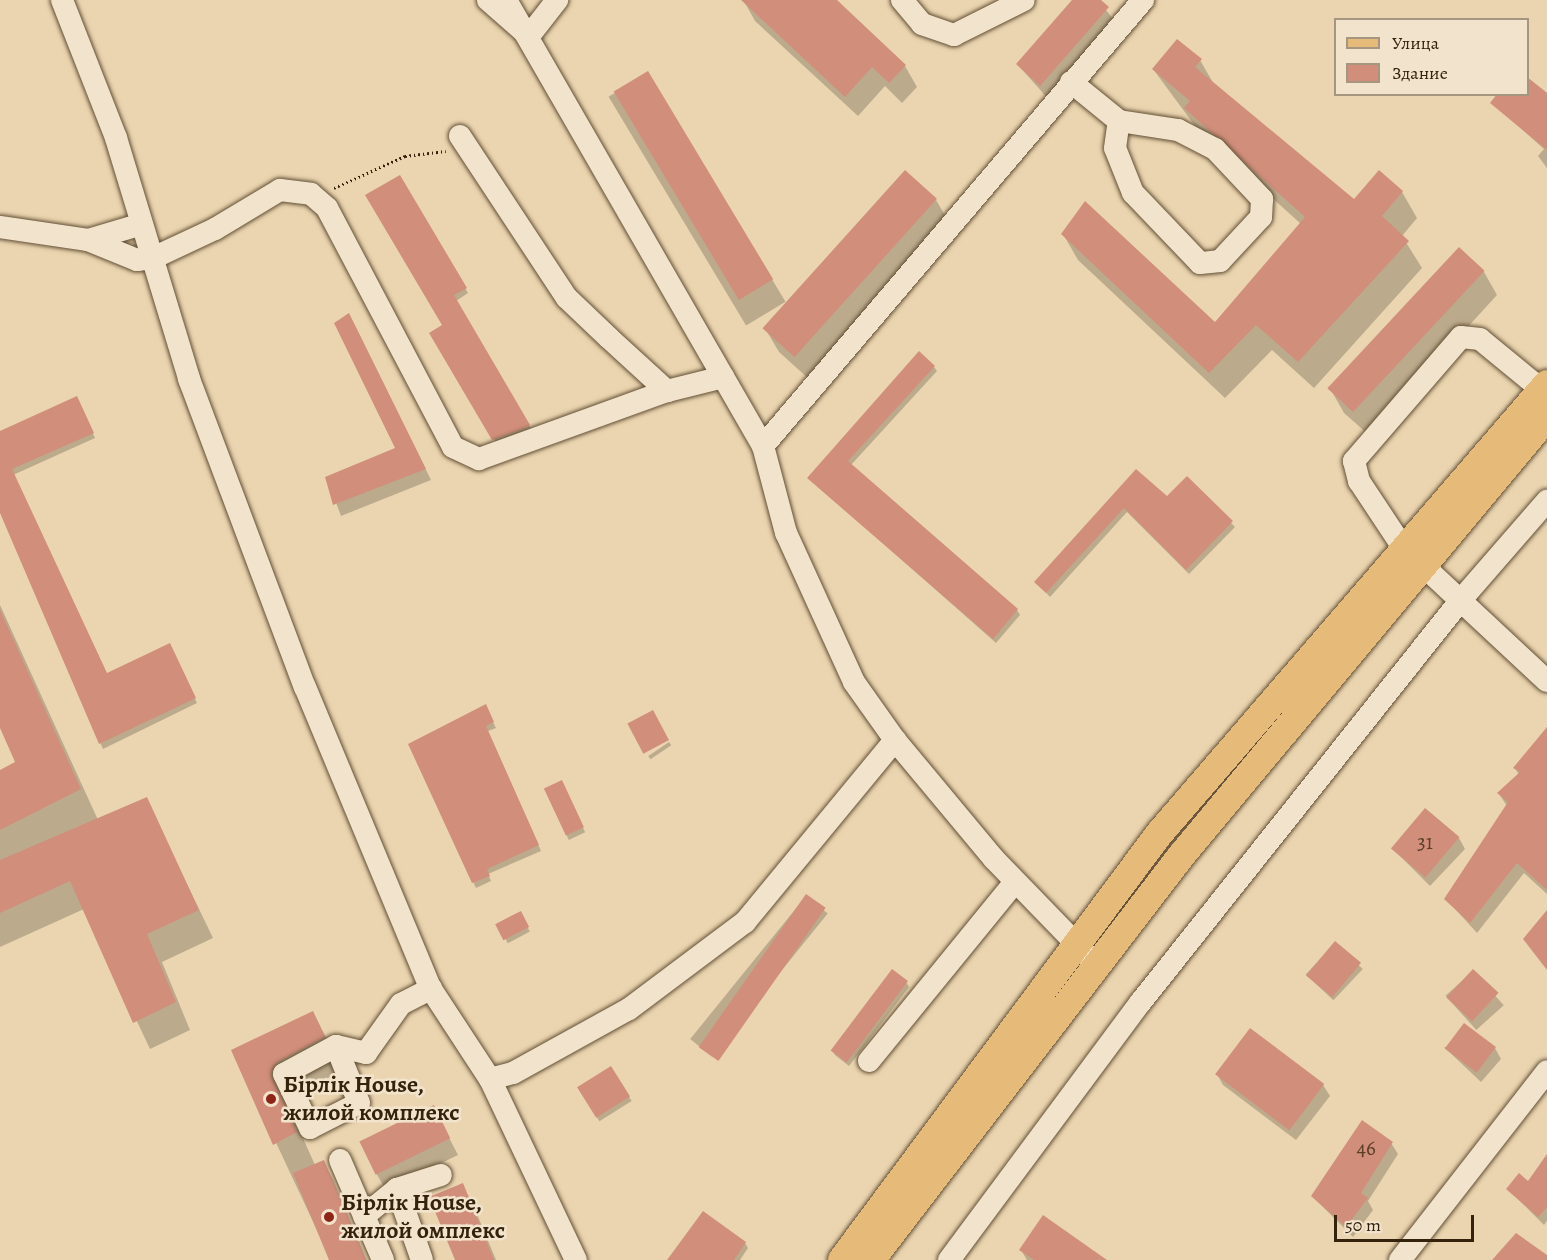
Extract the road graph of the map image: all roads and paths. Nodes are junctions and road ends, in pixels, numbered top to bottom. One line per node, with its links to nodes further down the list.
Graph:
1 (62, 0): 13 (street)
2 (488, 0): 8 (street)
3 (506, 0): 8 (street)
4 (557, 0): 8 (street)
5 (902, 0): 6 (street)
6 (1024, 0)
7 (1141, 1): 9 (street)
8 (529, 36): 17 (street)
9 (1071, 82): 10 (street); 20 (street)
10 (1119, 121): 10 (street)
11 (464, 143): 12 (path); 18 (street)
12 (311, 194): 16 (street); 18 (street)
13 (142, 224): 15 (street); 16 (street)
14 (0, 227): 15 (street)
15 (88, 240): 16 (street)
16 (153, 258): 29 (street)
17 (723, 377): 18 (street); 20 (street)
18 (667, 391)
19 (1545, 397): 22 (main road); 22 (street)
20 (763, 446): 25 (street)
21 (1547, 501): 23 (street)
22 (1411, 555): 23 (street); 27 (main road); 28 (main road)
23 (1460, 601): 24 (street); 38 (street)
24 (1547, 681)
25 (895, 740): 26 (street); 33 (street)
26 (1015, 882): 27 (street); 31 (street)
27 (1074, 944): 28 (street); 42 (main road)
28 (1097, 964): 43 (main road)
29 (431, 989): 30 (street); 33 (street)
30 (336, 1046)
31 (869, 1061)
32 (1547, 1071): 44 (street)
33 (490, 1079): 41 (street)
34 (340, 1160): 37 (street)
35 (441, 1175): 36 (street)
36 (397, 1189): 37 (street); 40 (street)
37 (364, 1216): 39 (street)
38 (960, 1256)
39 (383, 1260)
40 (422, 1260)
41 (576, 1260)
42 (842, 1260)
43 (871, 1260)
44 (1400, 1260)

